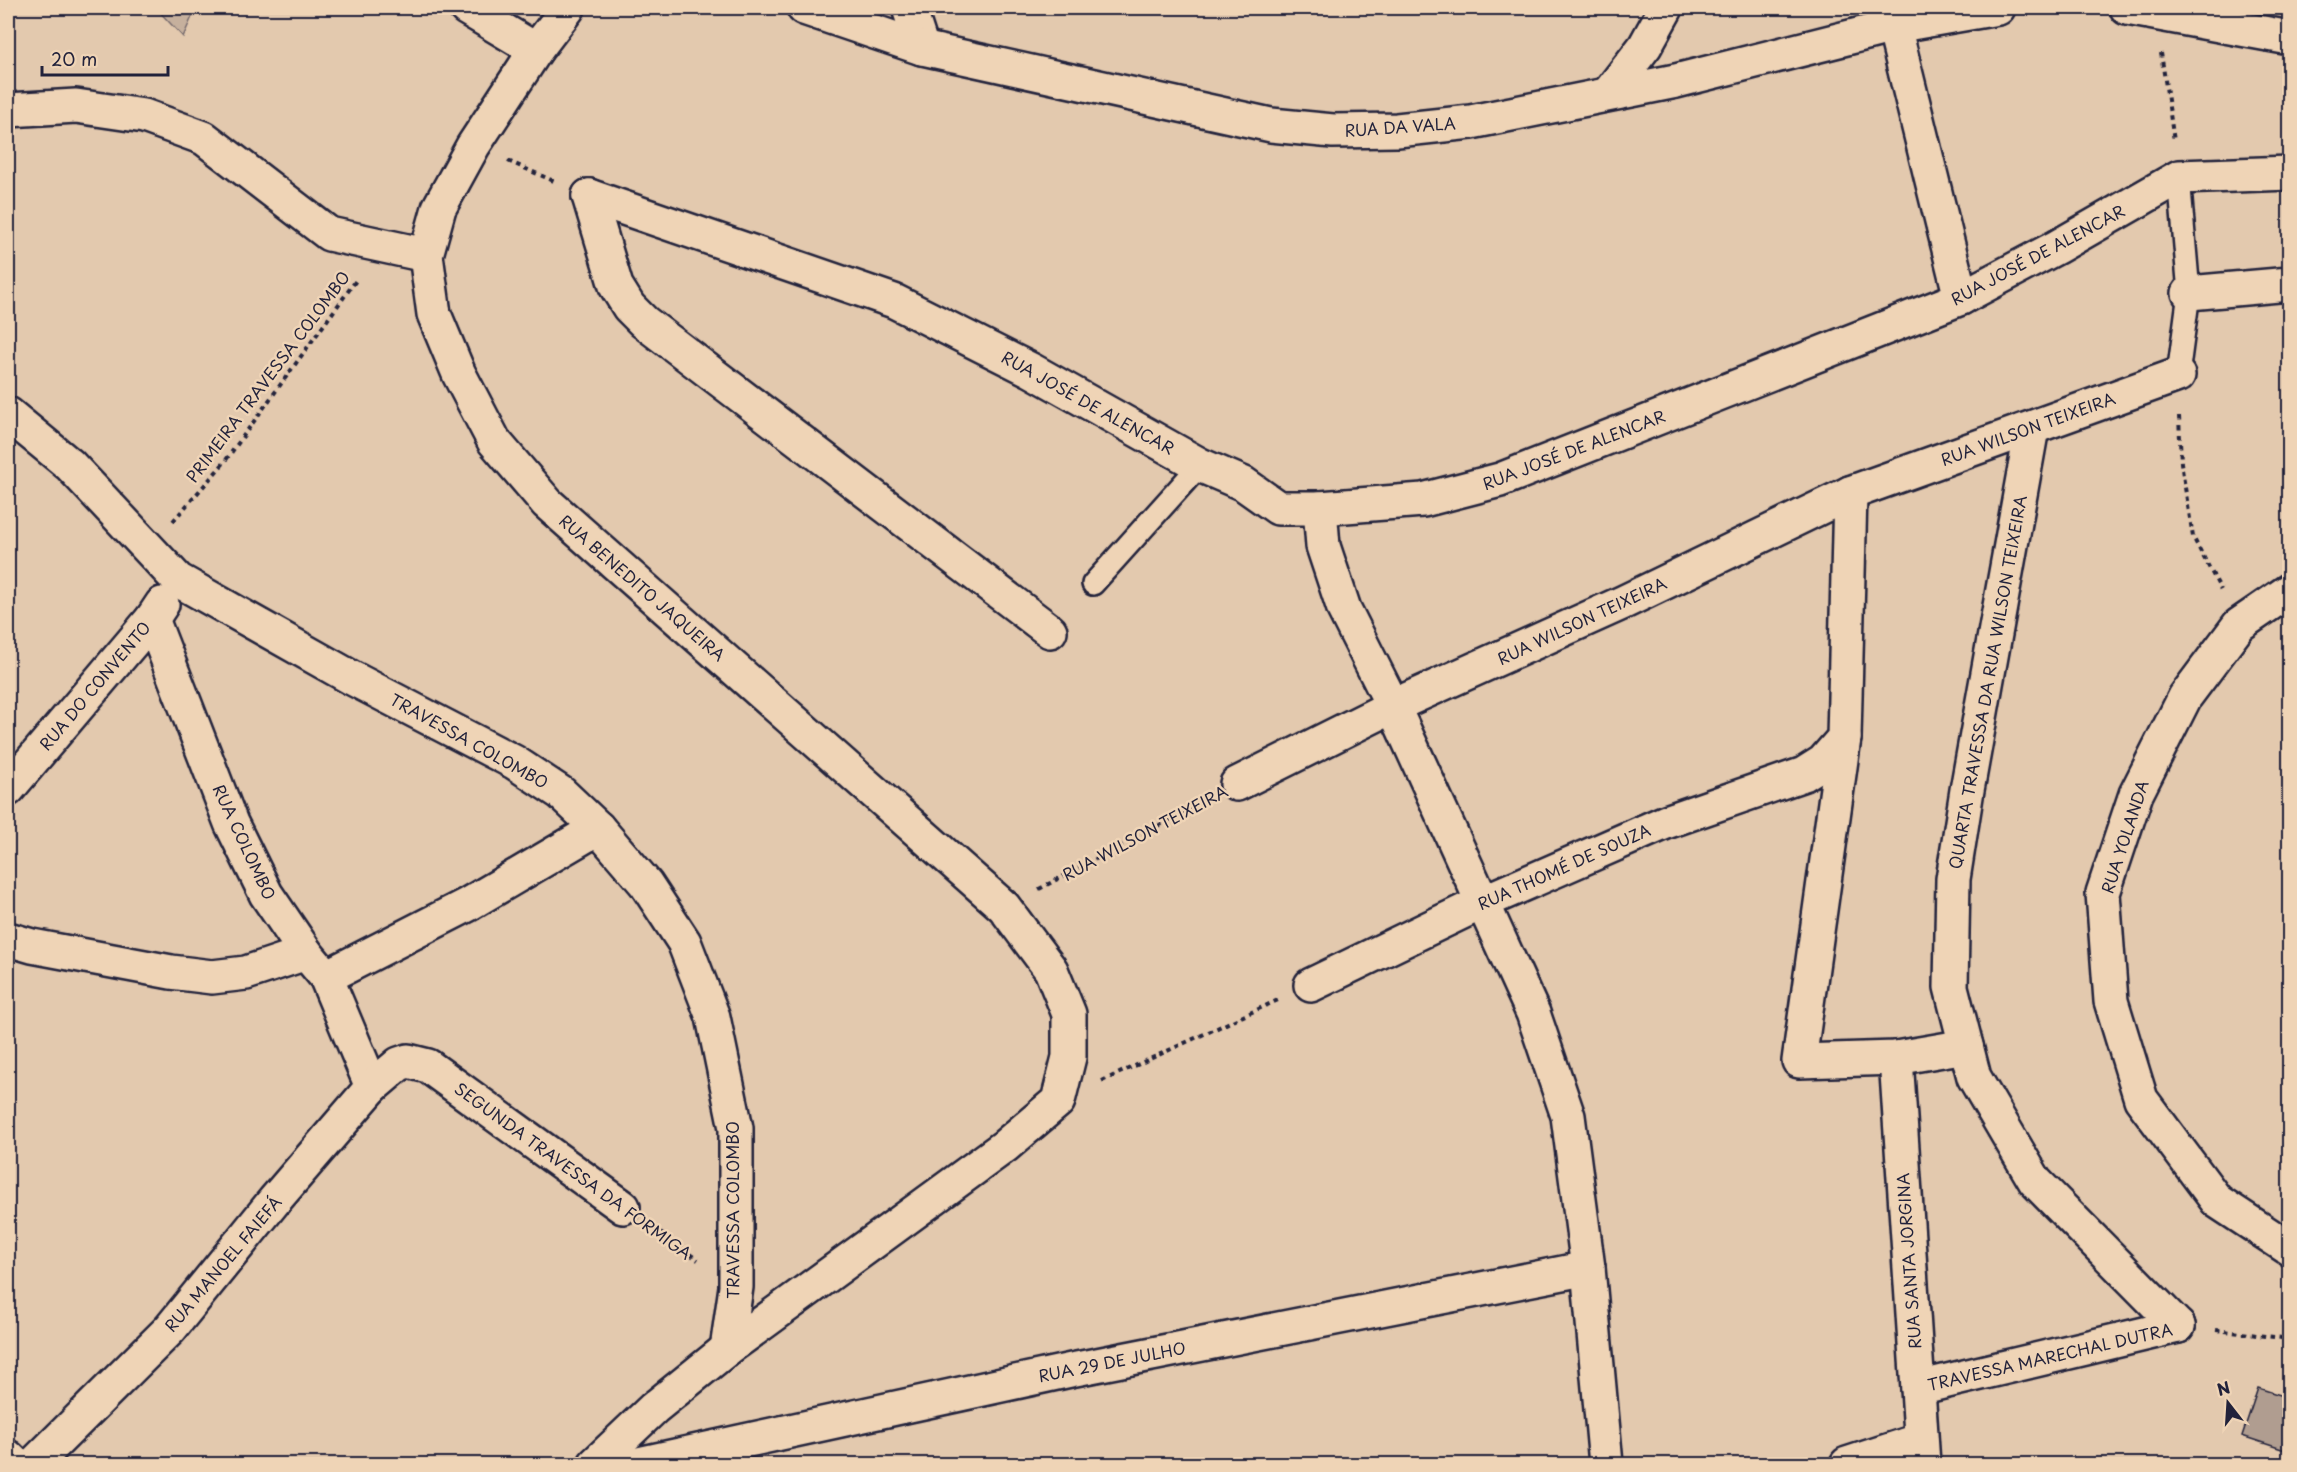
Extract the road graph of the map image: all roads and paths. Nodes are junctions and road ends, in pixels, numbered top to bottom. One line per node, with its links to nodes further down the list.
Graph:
1 (466, 8): 11 (street)
2 (568, 8): 11 (street, RUA BENEDITO JAQUEIRA)
3 (804, 8): 10 (street, RUA DA VALA)
4 (909, 8): 10 (street)
5 (1666, 8): 12 (street)
6 (1998, 8): 8 (street, RUA DA VALA)
7 (2141, 10): 9 (street); 16 (path)
8 (1894, 26): 12 (street, RUA DA VALA); 22 (street)
9 (2289, 38)
10 (922, 48): 12 (street, RUA DA VALA)
11 (536, 50): 14 (street, RUA BENEDITO JAQUEIRA)
12 (1608, 94)
13 (8, 110): 18 (street)
14 (473, 146): 17 (path); 19 (street, RUA BENEDITO JAQUEIRA)
15 (2289, 172): 16 (street, RUA JOSÉ DE ALENCAR)
16 (2180, 177): 21 (lane); 22 (street, RUA JOSÉ DE ALENCAR)
17 (590, 196): 26 (street, RUA JOSÉ DE ALENCAR); 37 (street)
18 (380, 245): 19 (street); 31 (path, PRIMEIRA TRAVESSA COLOMBO)
19 (426, 255): 44 (street, RUA BENEDITO JAQUEIRA)
20 (2289, 284): 21 (street)
21 (2188, 293): 23 (lane)
22 (1961, 298): 29 (street, RUA JOSÉ DE ALENCAR)
23 (2178, 375): 25 (street, RUA WILSON TEIXEIRA); 36 (path)
24 (8, 414): 31 (street, TRAVESSA COLOMBO)
25 (2032, 428): 27 (street, RUA WILSON TEIXEIRA); 48 (street, QUARTA TRAVESSA DA RUA WILSON TEIXEIRA)
26 (1200, 465): 28 (street, RUA JOSÉ DE ALENCAR); 33 (lane)
27 (1850, 493): 38 (street, RUA WILSON TEIXEIRA); 39 (street)
28 (1278, 508): 29 (street, RUA JOSÉ DE ALENCAR); 30 (street)
29 (1320, 508): 30 (street)
30 (1323, 546): 38 (street)
31 (149, 549): 32 (street, TRAVESSA COLOMBO)
32 (178, 579): 35 (street, RUA DO CONVENTO); 42 (street, TRAVESSA COLOMBO)
33 (1093, 584)
34 (2289, 590): 36 (street, RUA YOLANDA)
35 (152, 619): 41 (street, RUA DO CONVENTO); 46 (street, RUA COLOMBO)
36 (2239, 626): 54 (street, RUA YOLANDA)
37 (1050, 631)
38 (1393, 706): 40 (street, RUA WILSON TEIXEIRA); 43 (street)
39 (1844, 738): 43 (street, RUA THOMÉ DE SOUZA); 49 (street)
40 (1237, 784): 44 (path, RUA WILSON TEIXEIRA)
41 (8, 789)
42 (598, 828): 46 (street); 56 (street, TRAVESSA COLOMBO)
43 (1483, 902): 47 (street, RUA THOMÉ DE SOUZA); 55 (street)
44 (1004, 907): 52 (street, RUA BENEDITO JAQUEIRA)
45 (8, 939): 46 (street)
46 (316, 965): 51 (street, RUA COLOMBO)
47 (1311, 985): 52 (path)
48 (1966, 1046): 49 (street); 57 (street, QUARTA TRAVESSA DA RUA WILSON TEIXEIRA)
49 (1896, 1058): 60 (street, RUA SANTA JORGINA)
50 (408, 1061): 51 (street, RUA MANOEL FAIEFÁ); 53 (street, SEGUNDA TRAVESSA DA FORMIGA)
51 (372, 1087): 64 (street, RUA MANOEL FAIEFÁ)
52 (1058, 1101): 59 (street)
53 (623, 1206): 56 (path, SEGUNDA TRAVESSA DA FORMIGA)
54 (2289, 1249)
55 (1588, 1268): 66 (street, RUA 29 DE JULHO); 67 (street)
56 (736, 1287): 59 (street, TRAVESSA COLOMBO)
57 (2178, 1326): 58 (path, TRAVESSA MARECHAL DUTRA); 60 (street, TRAVESSA MARECHAL DUTRA)
58 (2289, 1340)
59 (727, 1349): 65 (street)
60 (1918, 1388): 61 (street, RUA SANTA JORGINA)
61 (1922, 1452): 68 (street)
62 (8, 1457): 63 (street)
63 (15, 1464)
64 (34, 1464)
65 (595, 1464)
66 (638, 1464)
67 (1606, 1464)
68 (1847, 1464)

